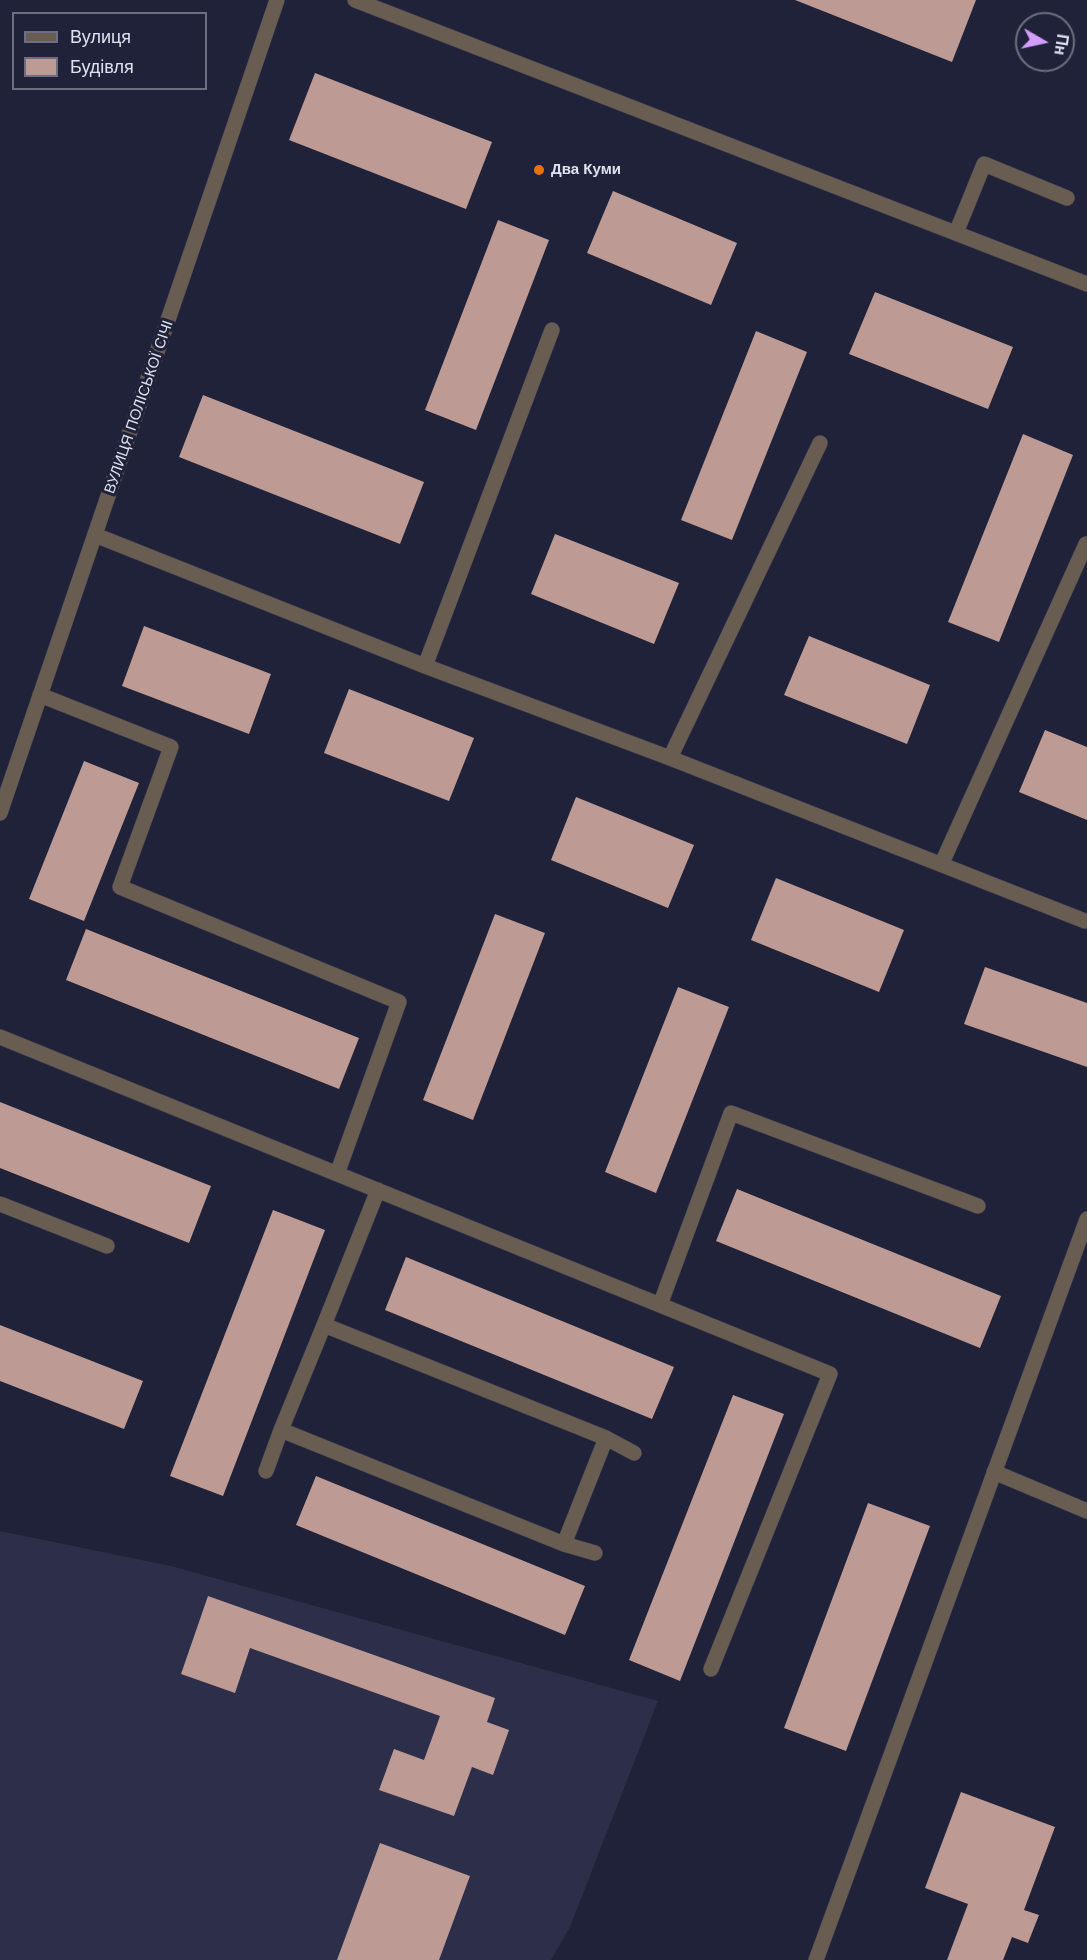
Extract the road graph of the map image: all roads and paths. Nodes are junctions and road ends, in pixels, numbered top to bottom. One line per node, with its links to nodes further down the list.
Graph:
1 (277, 0): 8 (street, ВУЛИЦЯ ПОЛІСЬКОЇ СІЧІ)
2 (355, 0): 4 (street)
3 (1067, 198): 4 (street)
4 (956, 233): 5 (street)
5 (1087, 284)
6 (552, 330): 10 (street)
7 (820, 443): 12 (street)
8 (95, 535): 10 (street); 11 (street, ВУЛИЦЯ ПОЛІСЬКОЇ СІЧІ)
9 (1086, 544): 14 (street)
10 (425, 666): 12 (street)
11 (40, 695): 13 (street, ВУЛИЦЯ ПОЛІСЬКОЇ СІЧІ); 17 (street)
12 (670, 758): 14 (street)
13 (0, 813)
14 (942, 863): 15 (street)
15 (1085, 921)
16 (0, 1037): 17 (street)
17 (337, 1174): 18 (street)
18 (378, 1190): 23 (street); 24 (street)
19 (0, 1204): 22 (street)
20 (978, 1206): 23 (street)
21 (1087, 1219): 29 (street)
22 (107, 1246)
23 (660, 1305): 33 (street)
24 (324, 1324): 25 (street); 26 (street)
25 (281, 1430): 28 (street); 31 (street)
26 (606, 1438): 27 (street); 31 (street)
27 (634, 1453)
28 (266, 1471)
29 (994, 1472): 30 (street); 34 (street)
30 (1087, 1511)
31 (564, 1544): 32 (street)
32 (595, 1553)
33 (711, 1669)
34 (816, 1960)

